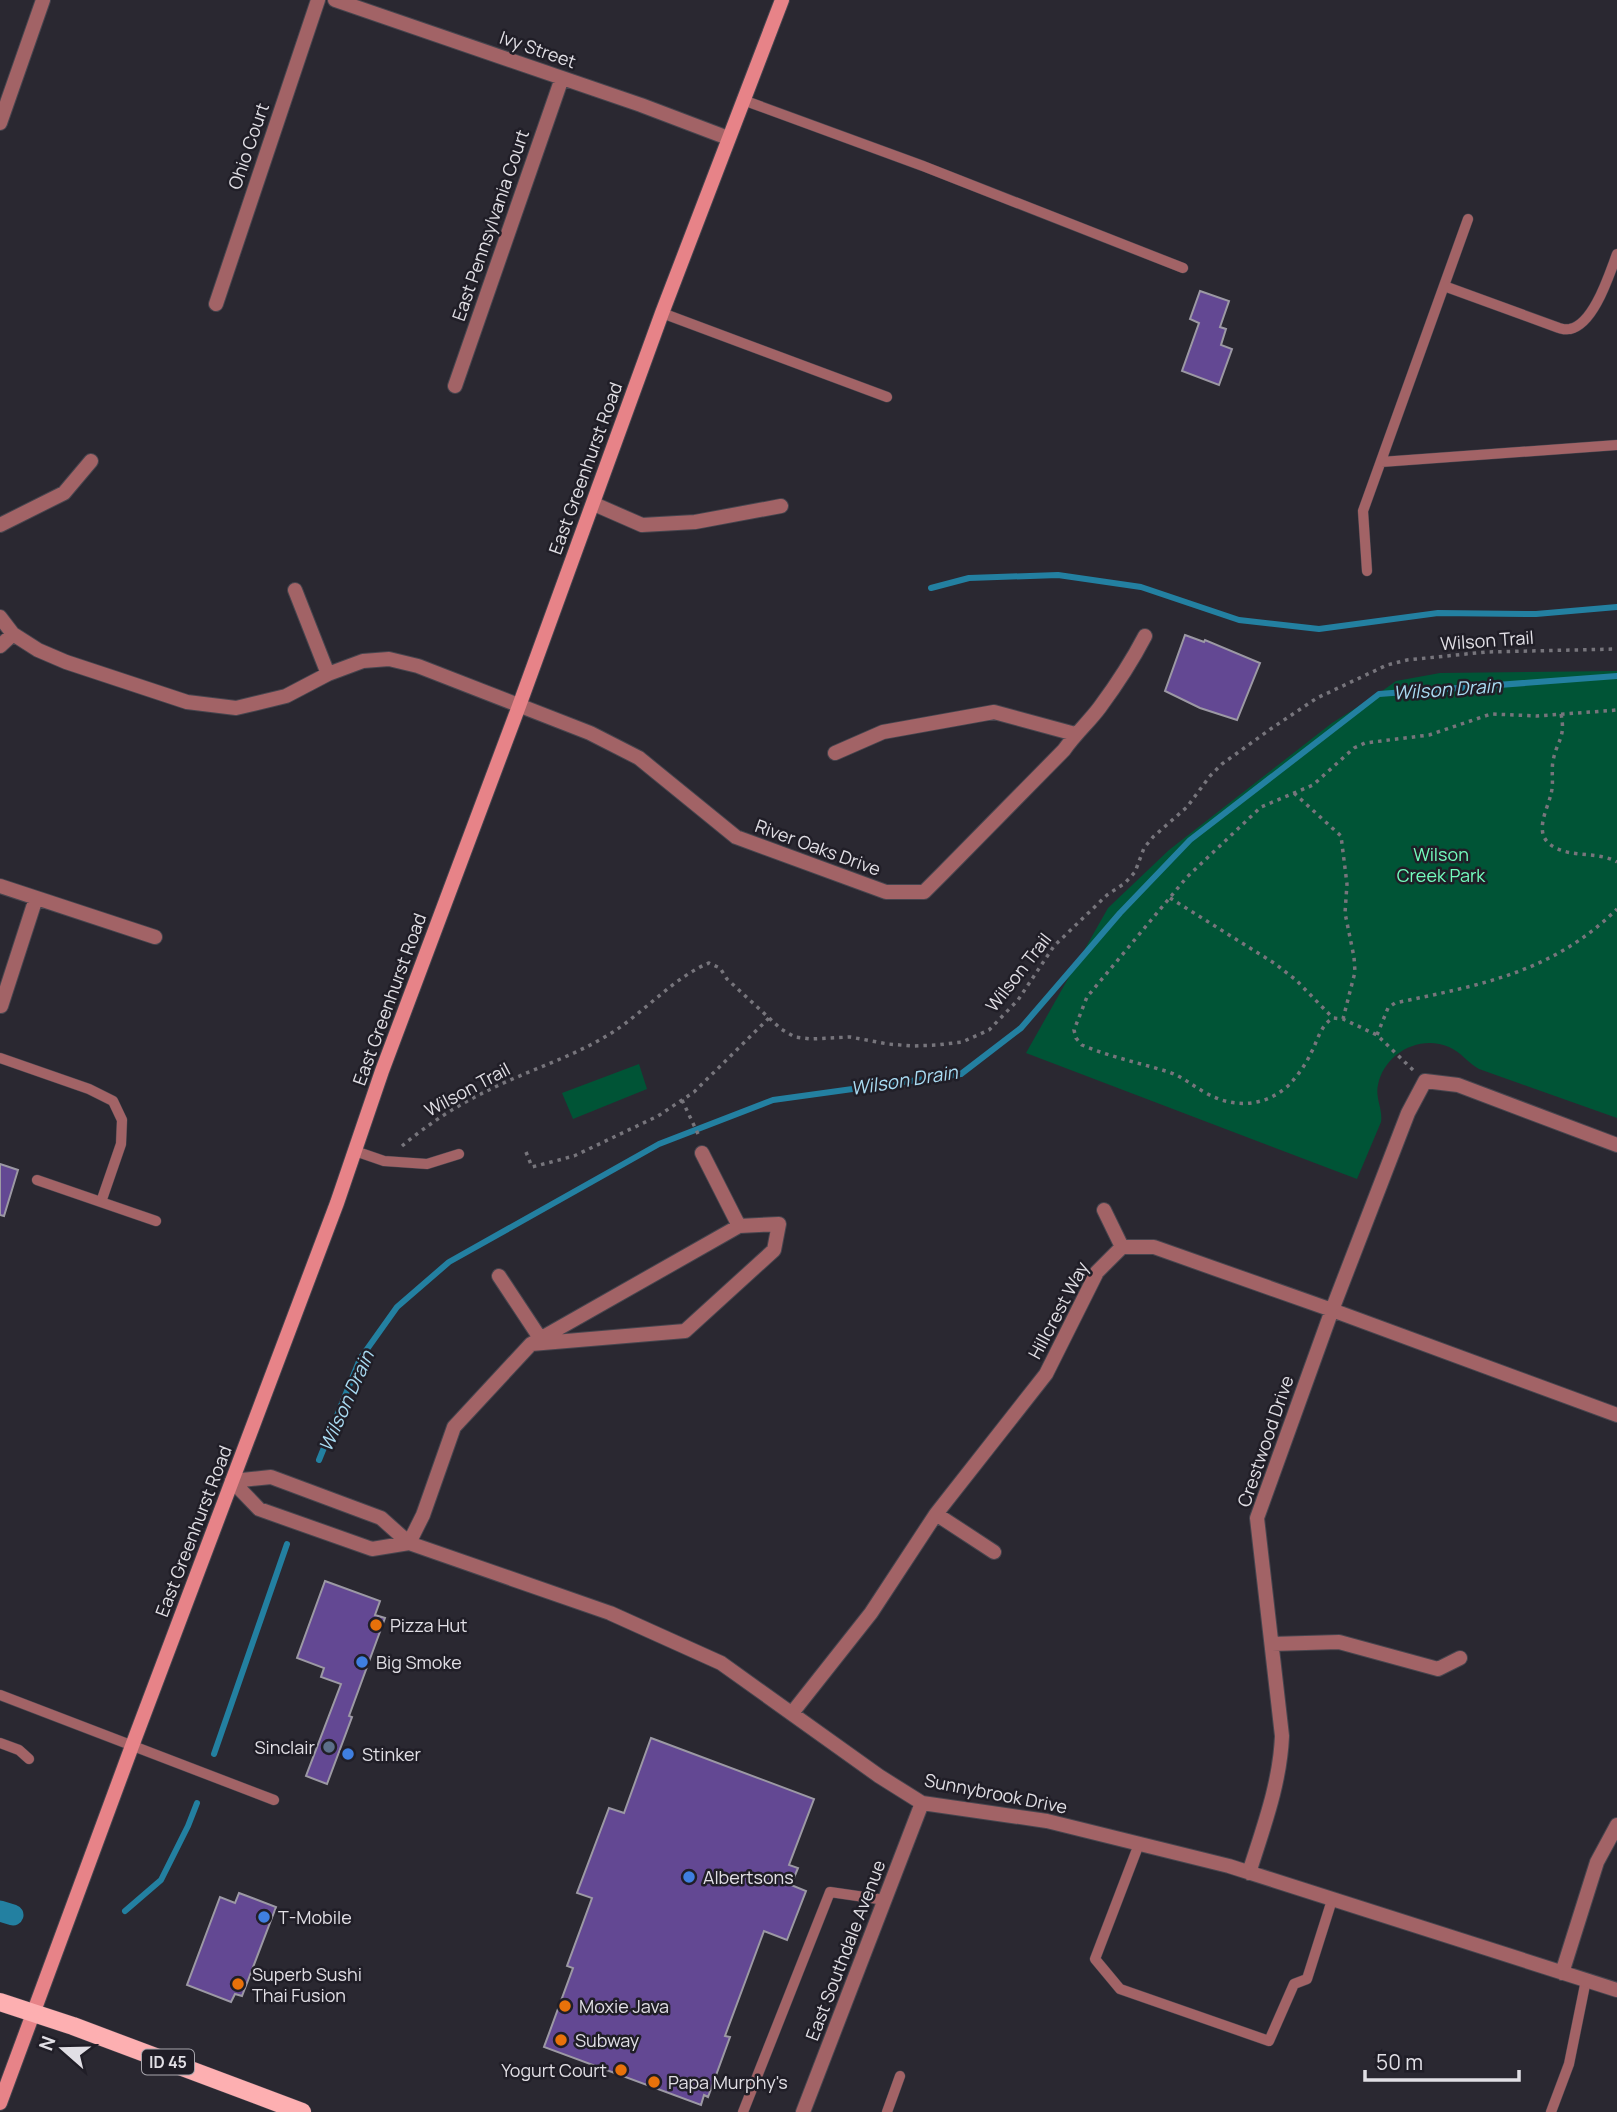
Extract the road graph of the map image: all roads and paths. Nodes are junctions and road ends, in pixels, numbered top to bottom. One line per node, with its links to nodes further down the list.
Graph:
1 (43, 0): 7 (street)
2 (318, 0): 14 (street, Ohio Court)
3 (335, 0): 5 (street, Ivy Street)
4 (782, 0): 6 (main road, East Greenhurst Road)
5 (562, 78): 8 (street, Ivy Street); 16 (street, East Pennsylvania Court)
6 (743, 100): 8 (main road, East Greenhurst Road); 11 (lane)
7 (0, 122)
8 (729, 138): 15 (main road, East Greenhurst Road)
9 (1468, 219): 13 (lane)
10 (1617, 254): 12 (lane)
11 (1183, 268)
12 (1612, 281): 13 (lane)
13 (1444, 286): 20 (lane)
14 (216, 304)
15 (662, 313): 17 (lane); 21 (main road, East Greenhurst Road)
16 (455, 386)
17 (887, 397)
18 (1617, 445): 20 (lane)
19 (91, 461): 23 (street)
20 (1381, 462): 24 (lane)
21 (594, 504): 22 (street); 32 (main road, East Greenhurst Road)
22 (781, 506)
23 (0, 525)
24 (1367, 572)
25 (295, 590): 31 (street)
26 (0, 617): 27 (street)
27 (13, 634): 29 (street); 31 (street, River Oaks Drive)
28 (1145, 636): 35 (street, River Oaks Drive)
29 (0, 646)
30 (1617, 649): 45 (path, Wilson Trail)
31 (328, 674): 32 (street, River Oaks Drive)
32 (519, 706): 35 (street, River Oaks Drive); 54 (main road, East Greenhurst Road)
33 (1617, 710): 34 (path)
34 (1561, 714): 37 (path); 38 (path)
35 (1075, 734): 36 (street)
36 (835, 752)
37 (1294, 792): 41 (path); 47 (path)
38 (1617, 862)
39 (0, 886): 40 (street)
40 (36, 898): 43 (street); 44 (street)
41 (1170, 898): 46 (path); 46 (path)
42 (1617, 909): 48 (path)
43 (155, 937)
44 (1, 1006)
45 (769, 1018): 51 (path); 58 (path, Wilson Trail)
46 (1333, 1018): 47 (path)
47 (1343, 1019): 48 (path)
48 (1377, 1035): 50 (path)
49 (0, 1058): 60 (lane)
50 (1425, 1081): 53 (street); 66 (street, Crestwood Drive)
51 (682, 1100): 52 (path); 55 (path)
52 (699, 1138)
53 (1617, 1145)
54 (355, 1151): 58 (lane); 69 (main road, East Greenhurst Road)
55 (526, 1152)
56 (702, 1153): 63 (street)
57 (459, 1154): 58 (lane)
58 (384, 1161)
59 (37, 1180): 60 (lane)
60 (101, 1202): 62 (lane)
61 (1104, 1210): 64 (street)
62 (156, 1221)
63 (739, 1226): 67 (street); 67 (street)
64 (1122, 1247): 66 (street); 70 (street, Hillcrest Way)
65 (499, 1276): 67 (street)
66 (1332, 1310): 68 (street); 73 (street, Crestwood Drive)
67 (535, 1341): 71 (street)
68 (1617, 1415)
69 (232, 1481): 71 (street, Sunnybrook Drive); 71 (street, Sunnybrook Drive); 78 (main road, East Greenhurst Road)
70 (936, 1514): 72 (street); 76 (street, Hillcrest Way)
71 (409, 1543): 76 (street, Sunnybrook Drive)
72 (994, 1552)
73 (1272, 1644): 74 (street); 84 (street, Crestwood Drive)
74 (1460, 1658)
75 (0, 1695): 78 (lane)
76 (792, 1713): 81 (street, Sunnybrook Drive)
77 (0, 1743): 79 (lane)
78 (132, 1746): 80 (lane); 91 (main road, East Greenhurst Road)
79 (29, 1759)
80 (274, 1800)
81 (922, 1803): 83 (street, Sunnybrook Drive); 86 (street, East Southdale Avenue)
82 (1617, 1825): 87 (street)
83 (1139, 1844): 84 (street, Sunnybrook Drive); 85 (lane)
84 (1249, 1873): 85 (street, Sunnybrook Drive)
85 (1332, 1899): 87 (street, Sunnybrook Drive)
86 (885, 1900): 95 (lane); 96 (street, East Southdale Avenue)
87 (1562, 1973): 88 (street, Sunnybrook Drive)
88 (1586, 1980): 89 (street, Sunnybrook Drive); 98 (lane)
89 (1617, 1990)
90 (0, 2002): 91 (main road, ID 45)
91 (33, 2013): 93 (main road, East Greenhurst Road); 94 (main road, ID 45)
92 (900, 2077): 97 (lane)
93 (0, 2103)
94 (302, 2112)
95 (743, 2112)
96 (803, 2112)
97 (887, 2112)
98 (1551, 2112)

